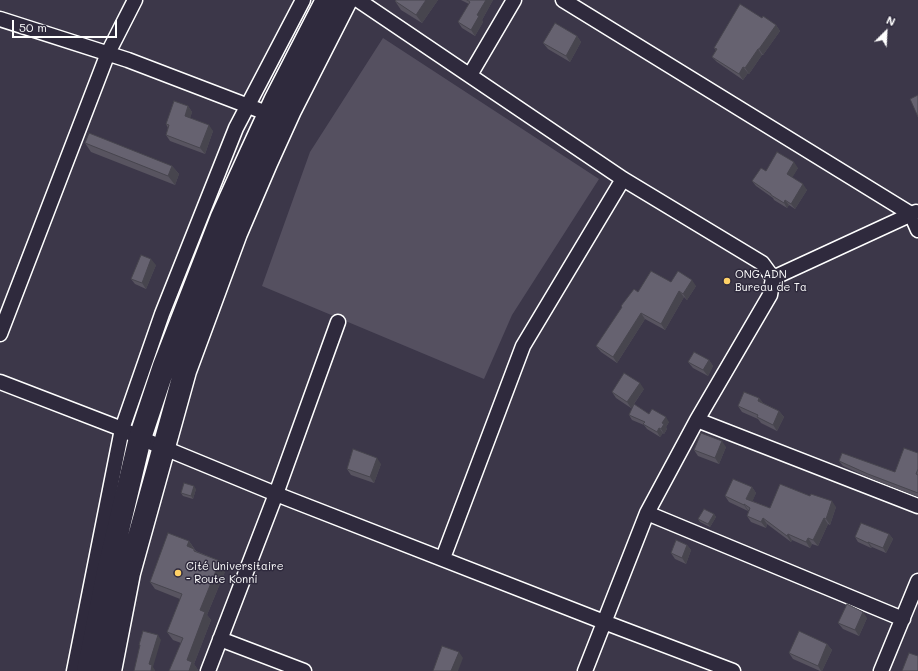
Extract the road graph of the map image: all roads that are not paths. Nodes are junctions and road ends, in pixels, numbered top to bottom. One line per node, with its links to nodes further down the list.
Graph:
1 (135, 0): 9 (street)
2 (303, 0): 11 (street)
3 (327, 0): 12 (main road)
4 (346, 0): 12 (main road)
5 (358, 0): 10 (street)
6 (514, 0): 10 (street)
7 (563, 0): 14 (street)
8 (0, 19): 9 (street)
9 (108, 54): 11 (street); 19 (street)
10 (470, 75): 13 (street)
11 (248, 105): 12 (street); 22 (street)
12 (277, 117): 15 (main road)
13 (623, 179): 17 (street); 27 (street)
14 (914, 213): 16 (street); 17 (street)
15 (231, 220): 22 (main road); 23 (main road)
16 (918, 230)
17 (773, 278): 21 (street)
18 (338, 322): 24 (street)
19 (0, 334)
20 (0, 382): 22 (street)
21 (697, 420): 25 (street); 26 (street)
22 (131, 434): 23 (street); 32 (street); 33 (main road)
23 (164, 448): 24 (street); 34 (main road)
24 (276, 494): 27 (street); 31 (street)
25 (918, 506)
26 (647, 513): 29 (street); 30 (street)
27 (443, 558): 30 (street)
28 (918, 582): 29 (street)
29 (903, 619): 39 (street)
30 (604, 622): 37 (street); 38 (street)
31 (220, 639): 35 (street); 36 (street)
32 (74, 671)
33 (88, 671)
34 (110, 671)
35 (208, 671)
36 (304, 671)
37 (585, 671)
38 (733, 671)
39 (881, 671)

